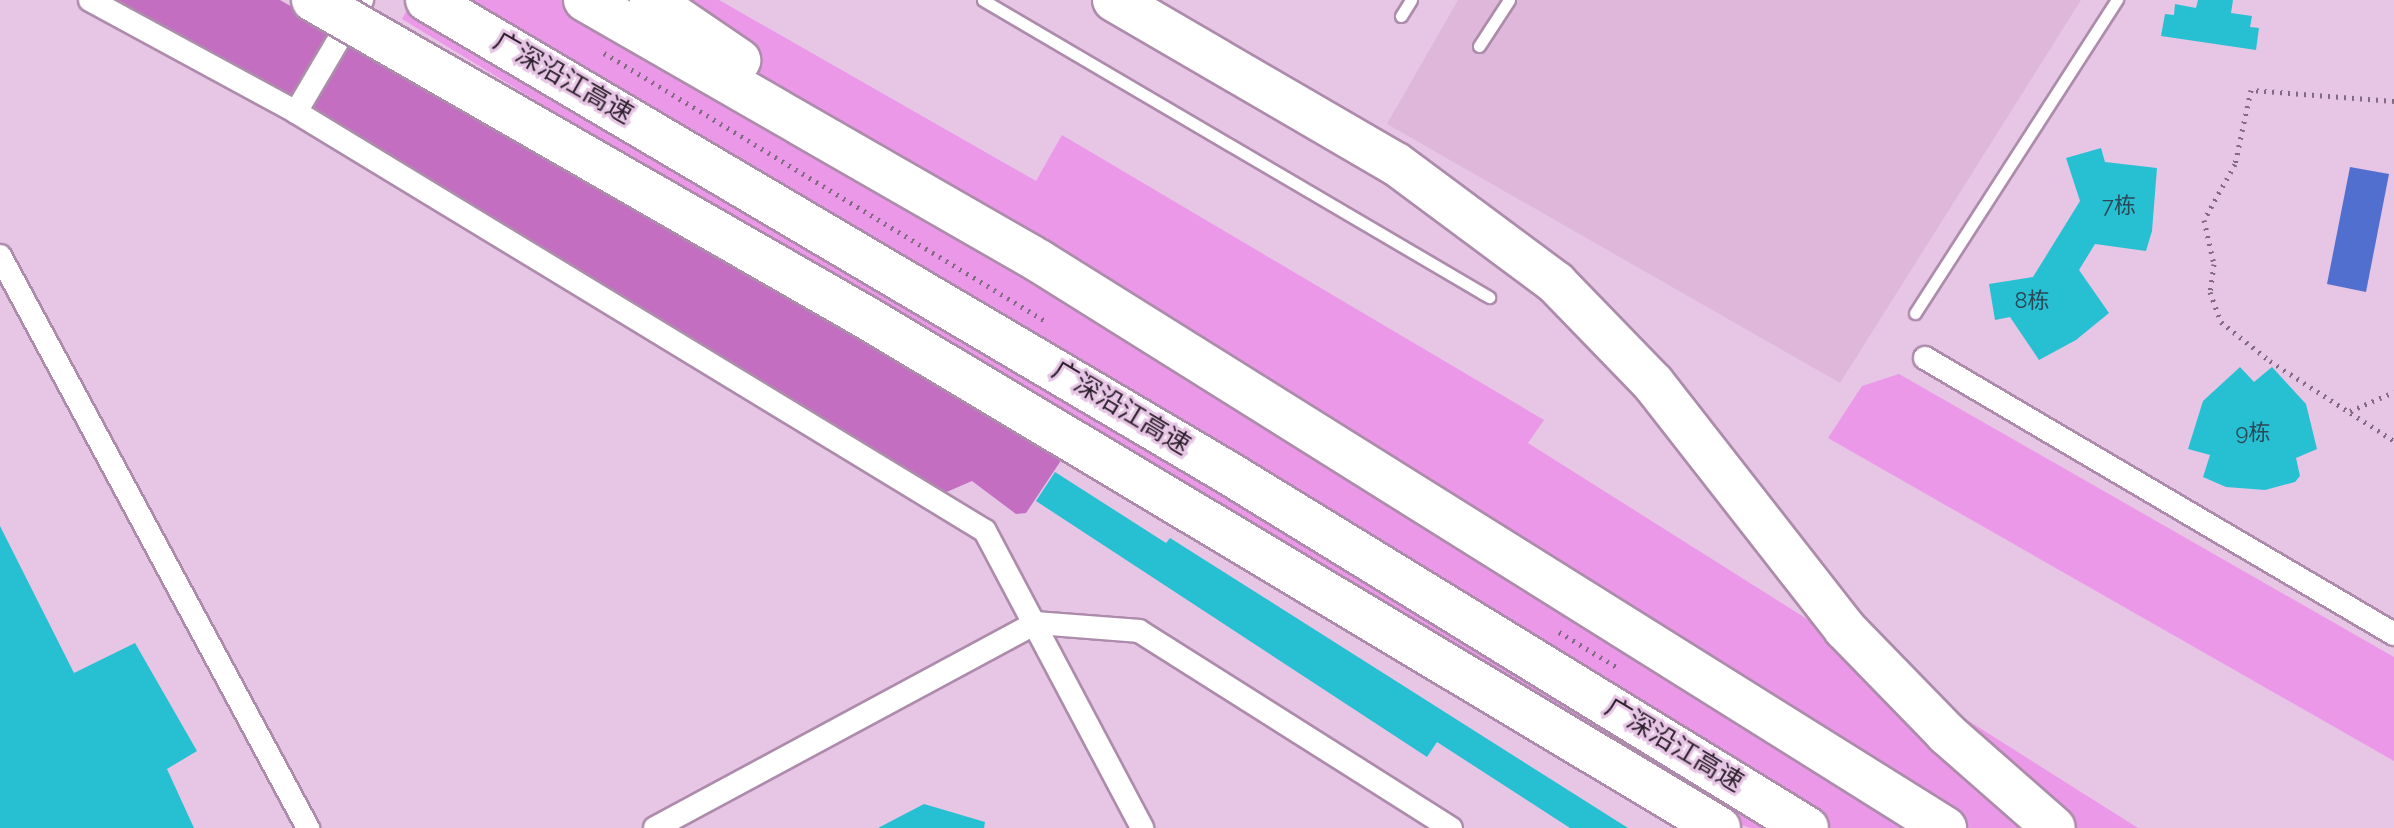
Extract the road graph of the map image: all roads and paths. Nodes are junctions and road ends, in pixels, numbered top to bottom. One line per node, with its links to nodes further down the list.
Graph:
1 (90, 0): 15 (street)
2 (313, 0): 30 (highway, bridge)
3 (362, 0): 15 (street)
4 (427, 0): 31 (highway, 广深沿江高速, bridge)
5 (585, 0): 17 (highway)
6 (651, 0): 17 (highway)
7 (983, 0): 18 (lane)
8 (1114, 0): 33 (highway)
9 (1411, 0): 12 (lane)
10 (1509, 0): 13 (lane)
11 (2117, 0): 19 (lane)
12 (1401, 16)
13 (1479, 46)
14 (2394, 101): 22 (path)
15 (296, 112): 24 (street)
16 (0, 256): 26 (street)
17 (1039, 261): 32 (highway)
18 (1489, 297)
19 (1915, 313)
20 (1925, 358): 25 (street)
21 (2394, 392): 22 (path)
22 (2349, 412): 23 (path)
23 (2394, 441)
24 (1036, 623): 27 (street); 28 (street); 29 (street)
25 (2394, 634)
26 (308, 828)
27 (655, 828)
28 (1142, 828)
29 (1451, 828)
30 (1719, 828)
31 (1807, 828)
32 (1945, 828)
33 (2054, 828)

